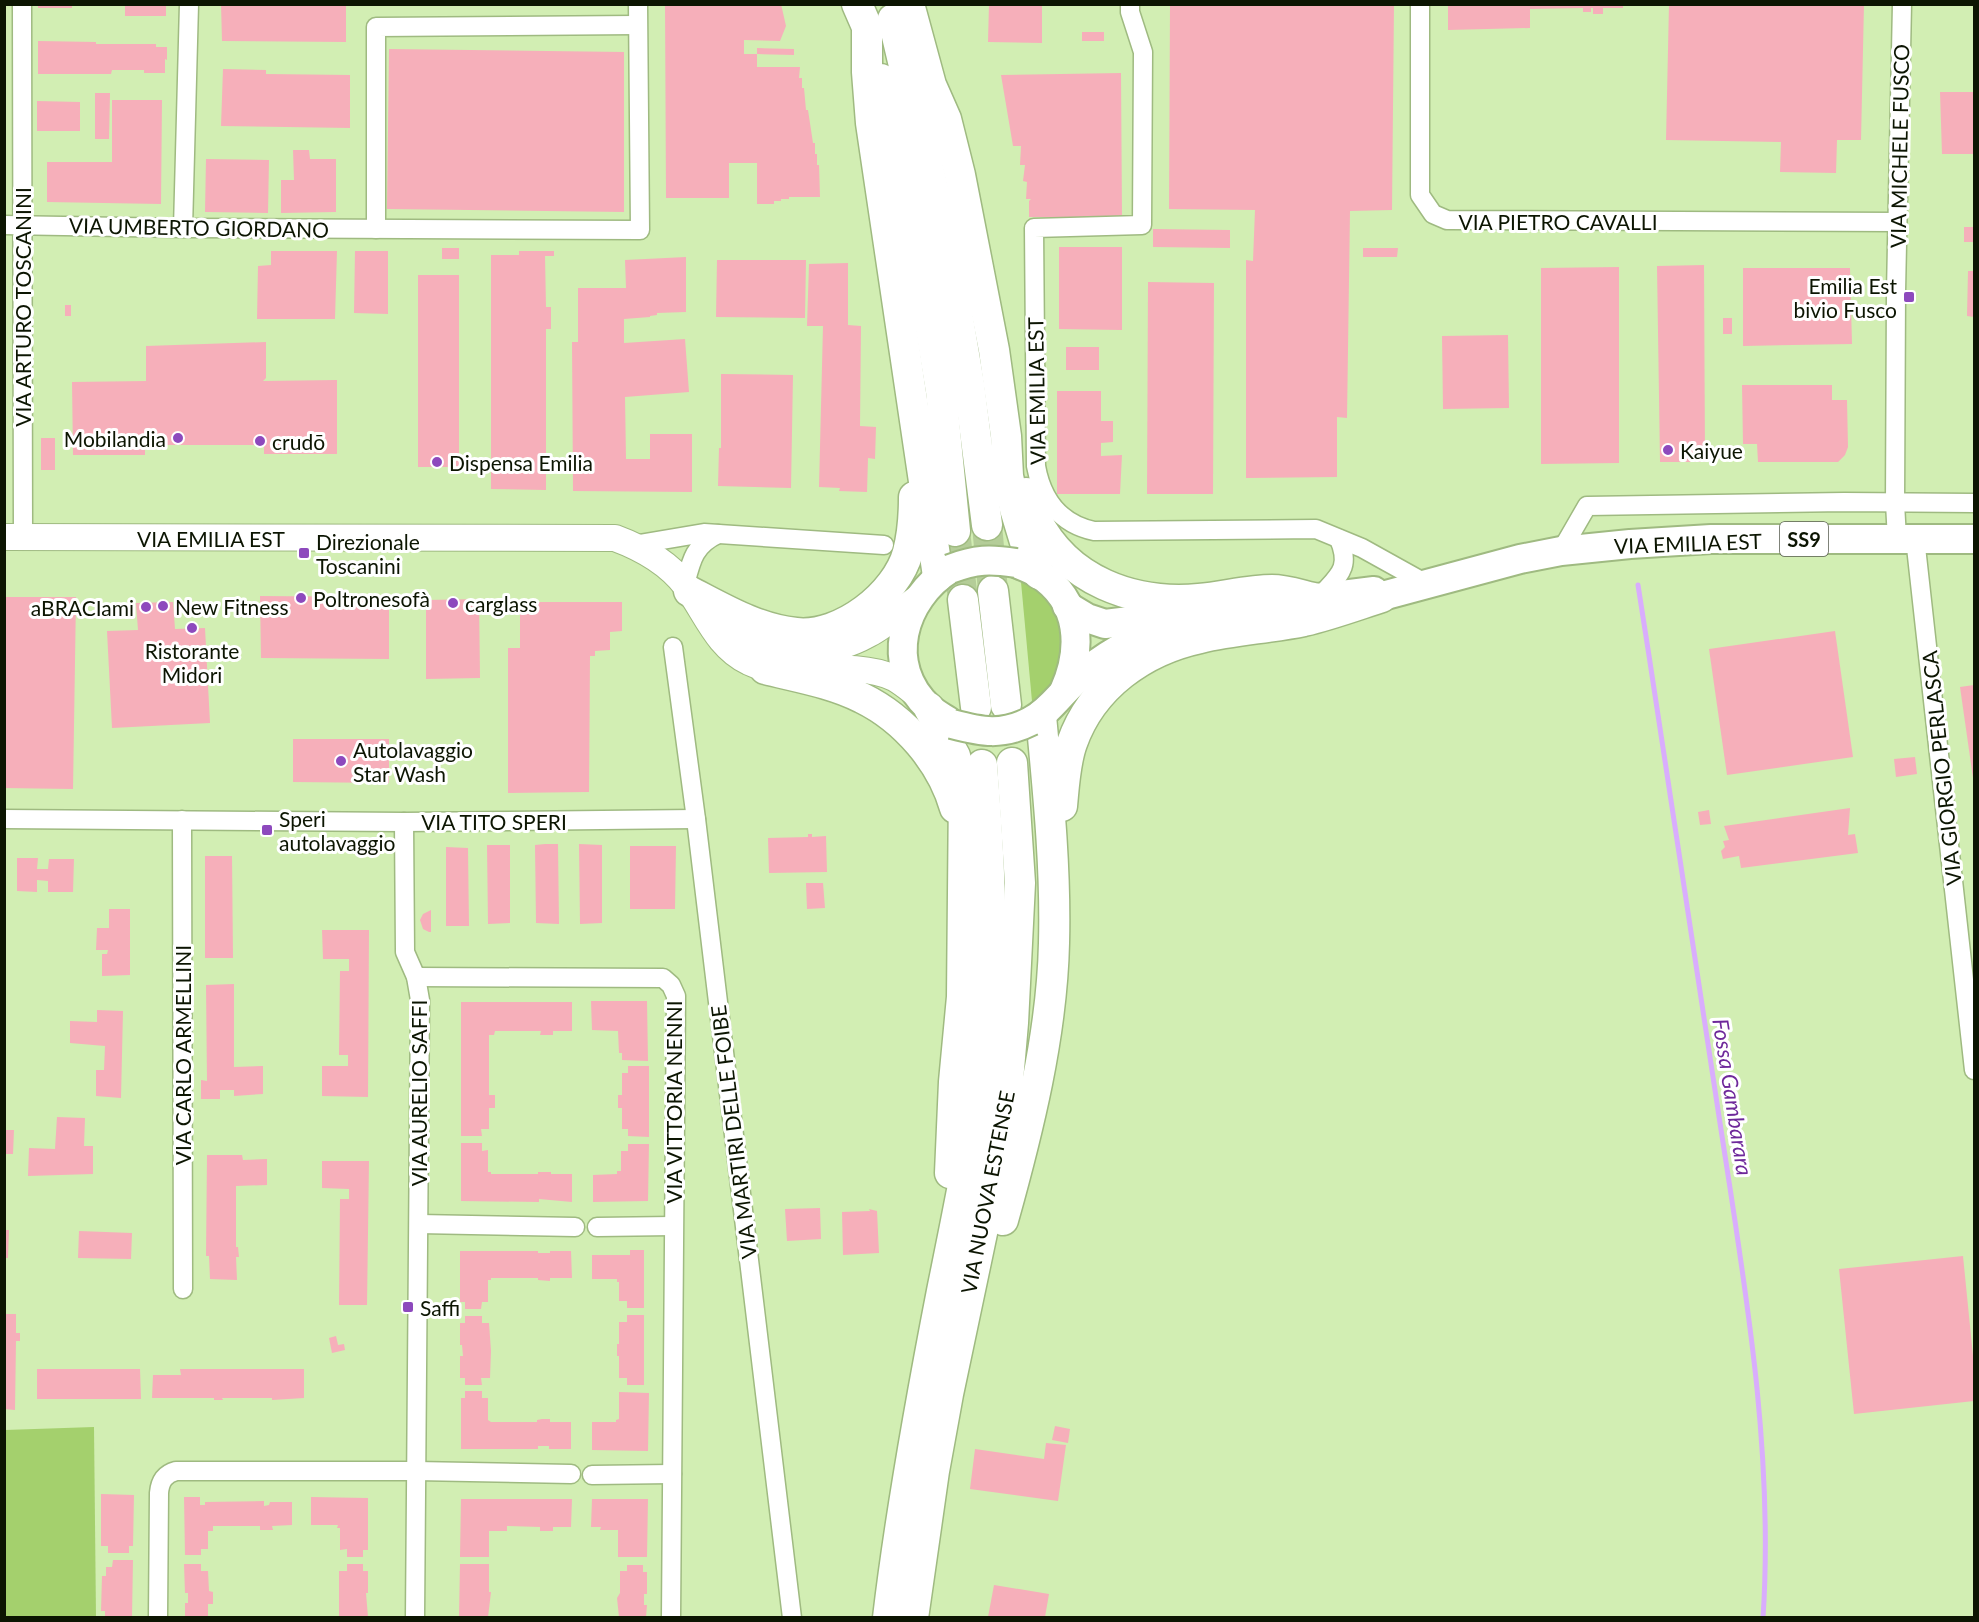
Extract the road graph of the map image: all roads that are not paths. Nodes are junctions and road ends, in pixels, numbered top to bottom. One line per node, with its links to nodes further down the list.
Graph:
1 (22, 4): 10 (street, VIA ARTURO TOSCANINI)
2 (189, 4): 11 (street)
3 (638, 4): 8 (street)
4 (1130, 4): 22 (street, VIA EMILIA EST)
5 (1420, 4): 9 (street, VIA PIETRO CAVALLI)
6 (1902, 4): 9 (street, VIA MICHELE FUSCO)
7 (879, 10): 13 (highway); 14 (highway); 17 (highway); 18 (highway)
8 (637, 25): 12 (street); 12 (street, VIA UMBERTO GIORDANO)
9 (1897, 222): 15 (street, VIA MICHELE FUSCO)
10 (14, 224): 11 (street, VIA UMBERTO GIORDANO); 20 (street, VIA ARTURO TOSCANINI)
11 (183, 228): 12 (street, VIA UMBERTO GIORDANO)
12 (376, 229)
13 (896, 281): 28 (highway); 30 (highway)
14 (1006, 436): 27 (highway); 34 (highway)
15 (1895, 502): 16 (street); 21 (street, VIA MICHELE FUSCO); 26 (street)
16 (1974, 503)
17 (987, 525)
18 (955, 531)
19 (719, 533): 24 (street, VIA EMILIA EST); 25 (street, VIA EMILIA EST); 30 (street)
20 (14, 537): 24 (main road, VIA EMILIA EST)
21 (1906, 538): 23 (main road, VIA EMILIA EST / SS9); 26 (main road, VIA EMILIA EST / SS9); 52 (street, VIA GIORGIO PERLASCA)
22 (1339, 539): 29 (street); 34 (street)
23 (1974, 539)
24 (633, 545): 30 (main road, VIA EMILIA EST)
25 (884, 545)
26 (1562, 551): 29 (main road, VIA EMILIA EST / SS9)
27 (1028, 569): 28 (main road, bridge); 36 (main road, VIA EMILIA EST)
28 (944, 572): 33 (main road, VIA EMILIA EST)
29 (1433, 581): 32 (main road, VIA EMILIA EST); 34 (main road, VIA EMILIA EST)
30 (687, 588): 33 (main road, VIA EMILIA EST); 38 (main road, VIA EMILIA EST)
31 (993, 591): 40 (highway)
32 (1382, 597): 39 (main road, VIA EMILIA EST); 50 (highway)
33 (917, 599): 41 (main road, VIA EMILIA EST)
34 (1318, 599): 36 (main road, VIA EMILIA EST)
35 (963, 600): 41 (highway)
36 (1067, 606): 39 (main road, VIA EMILIA EST)
37 (673, 647): 46 (street, VIA MARTIRI DELLE FOIBE)
38 (765, 669): 41 (main road, VIA EMILIA EST); 49 (highway)
39 (1064, 690): 42 (main road, VIA EMILIA EST)
40 (1006, 705)
41 (944, 709): 42 (main road, VIA EMILIA EST, bridge); 49 (highway)
42 (1036, 718): 50 (highway)
43 (1012, 763): 59 (highway, VIA NUOVA ESTENSE)
44 (982, 765): 59 (highway, VIA NUOVA ESTENSE)
45 (4, 819): 47 (street, VIA TITO SPERI)
46 (696, 819): 48 (street, VIA TITO SPERI); 67 (street, VIA MARTIRI DELLE FOIBE)
47 (182, 820): 48 (street, VIA TITO SPERI); 58 (street, VIA CARLO ARMELLINI)
48 (404, 822): 51 (street, VIA AURELIO SAFFI)
49 (963, 849): 59 (highway)
50 (1054, 877): 59 (highway)
51 (416, 977): 54 (street, VIA AURELIO SAFFI); 55 (street, VIA VITTORIA NENNI)
52 (1971, 1002): 53 (street, VIA GIORGIO PERLASCA)
53 (1974, 1070)
54 (418, 1224): 56 (street); 60 (street, VIA AURELIO SAFFI)
55 (673, 1226): 57 (street, VIA VITTORIA NENNI); 63 (street, VIA VITTORIA NENNI)
56 (575, 1227)
57 (597, 1227)
58 (183, 1289)
59 (936, 1392): 68 (highway, VIA NUOVA ESTENSE); 69 (highway, VIA NUOVA ESTENSE)
60 (416, 1471): 61 (street); 64 (street); 65 (street, VIA AURELIO SAFFI)
61 (571, 1474)
62 (592, 1474): 63 (street)
63 (672, 1474): 66 (street, VIA VITTORIA NENNI)
64 (158, 1617)
65 (415, 1617)
66 (671, 1617)
67 (792, 1617)
68 (888, 1617)
69 (913, 1617)

